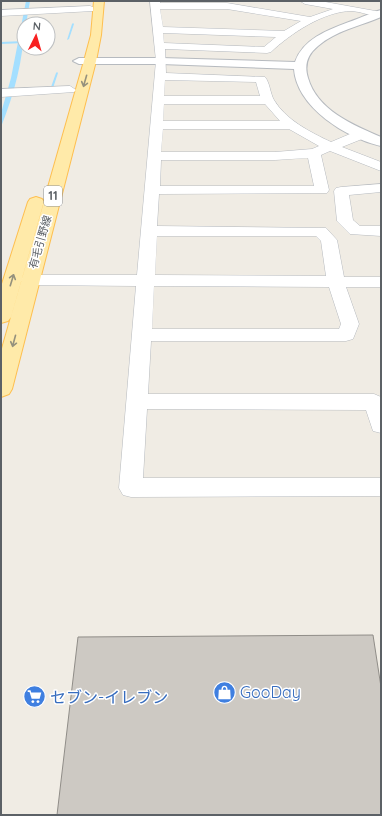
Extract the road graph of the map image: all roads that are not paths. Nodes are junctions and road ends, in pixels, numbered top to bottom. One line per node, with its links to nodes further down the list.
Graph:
1 (305, 1): 4 (street)
2 (93, 4): 5 (street); 10 (main road, 有毛引野線 / 11)
3 (155, 4): 7 (street); 8 (street)
4 (347, 8): 6 (street); 7 (street)
5 (1, 13)
6 (380, 14): 12 (street)
7 (312, 20): 9 (street)
8 (158, 30): 9 (street); 11 (street)
9 (286, 34): 11 (street)
10 (85, 61): 11 (street); 13 (main road, 有毛引野線 / 11); 31 (main road, 有毛引野線 / 11, one-way to 31)
11 (160, 61): 12 (street); 15 (street); 16 (street)
12 (299, 66): 19 (street)
13 (70, 90): 14 (street); 24 (main road, 有毛引野線 / 11)
14 (1, 92)
15 (158, 100): 16 (street); 17 (street)
16 (268, 100): 18 (street)
17 (157, 125): 18 (street); 23 (street)
18 (293, 125): 21 (street)
19 (362, 134): 20 (street); 21 (street)
20 (381, 142)
21 (331, 147): 22 (street); 25 (street)
22 (314, 153): 23 (street); 28 (street)
23 (154, 156): 28 (street)
24 (48, 164)
25 (381, 167)
26 (41, 186): 36 (main road, 有毛引野線 / 11, one-way to 26)
27 (381, 188): 30 (street)
28 (152, 190): 29 (street)
29 (149, 231): 32 (street); 33 (street)
30 (381, 231)
31 (30, 280): 32 (street); 35 (main road, 有毛引野線 / 11)
32 (145, 281): 33 (street); 37 (street)
33 (336, 282): 34 (street); 37 (street)
34 (381, 282)
35 (21, 312): 36 (street); 38 (main road, 有毛引野線 / 11, one-way to 38)
36 (2, 314)
37 (142, 335): 39 (street)
38 (1, 389)
39 (137, 401): 40 (street); 41 (street)
40 (381, 425)
41 (381, 487)

